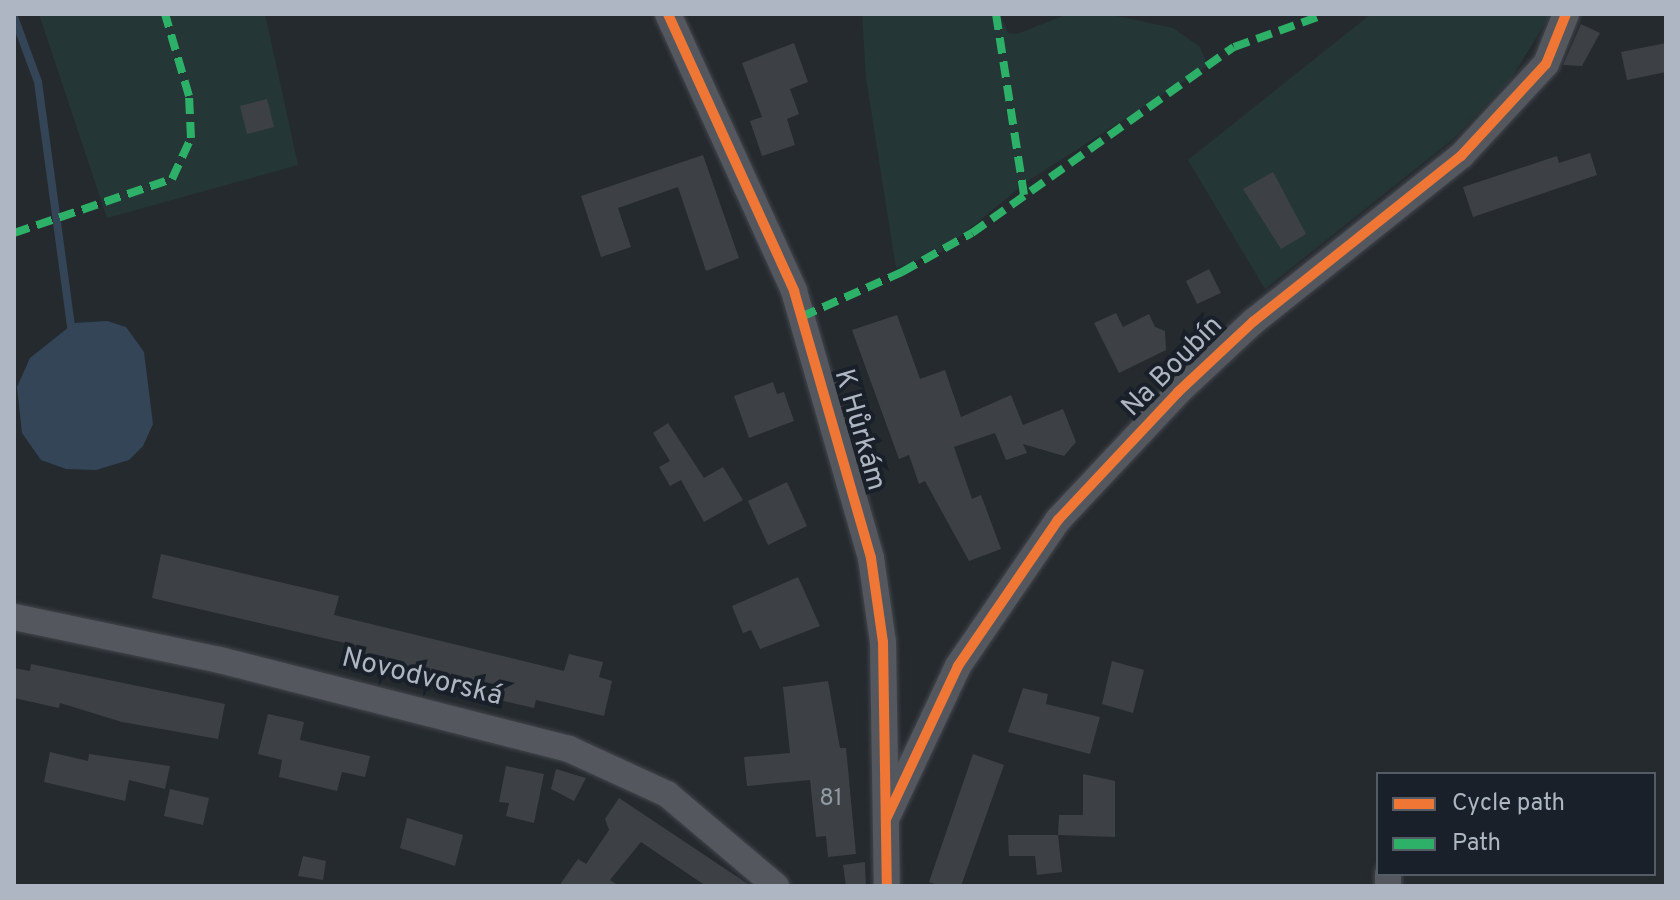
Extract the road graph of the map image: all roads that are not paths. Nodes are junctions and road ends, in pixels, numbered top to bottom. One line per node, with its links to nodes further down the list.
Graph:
1 (668, 14): 4 (street, K Hůrkám)
2 (1566, 14): 4 (street, Na Boubín)
3 (14, 617): 5 (street, Novodvorská)
4 (887, 817): 6 (street, K Hůrkám)
5 (776, 886)
6 (887, 886)

